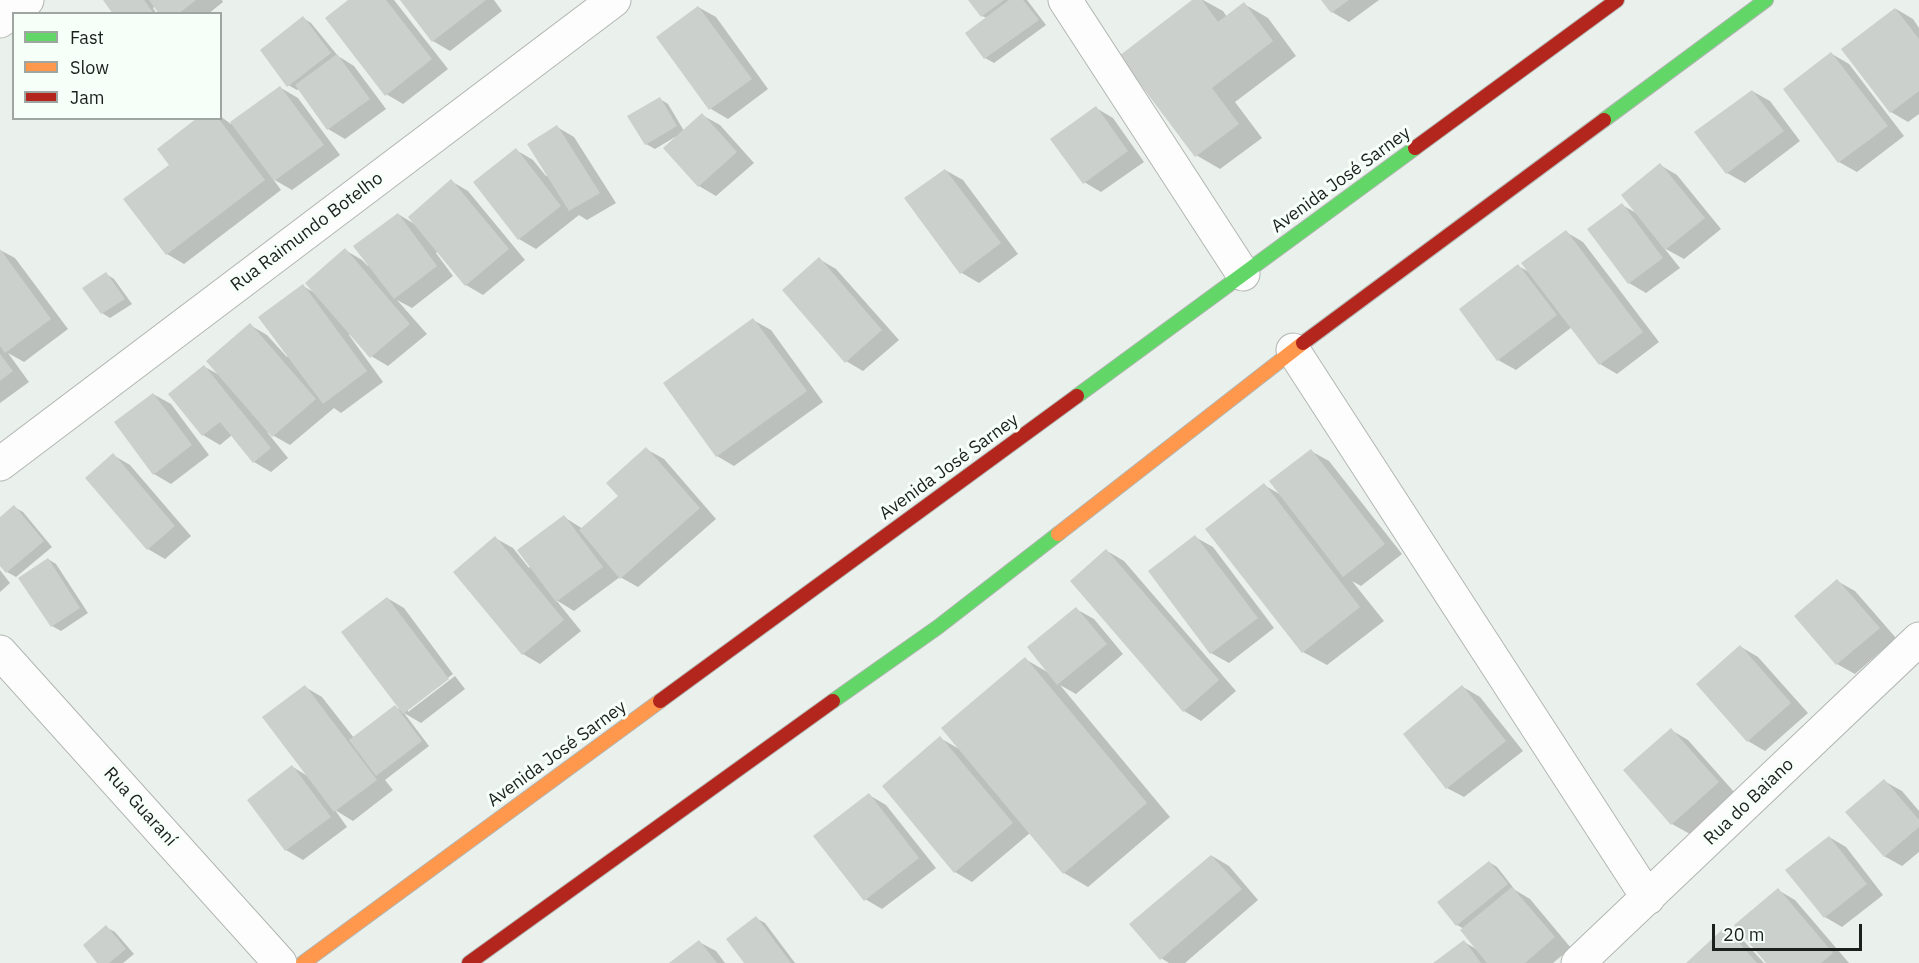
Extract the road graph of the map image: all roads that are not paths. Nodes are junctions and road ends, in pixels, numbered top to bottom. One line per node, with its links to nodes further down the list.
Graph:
1 (27, 0): 6 (street)
2 (614, 0): 9 (street, Rua Raimundo Botelho)
3 (1065, 0): 7 (street)
4 (1617, 0): 7 (main road, Avenida José Sarney)
5 (1766, 0): 8 (main road)
6 (0, 21)
7 (1243, 274): 14 (main road, Avenida José Sarney)
8 (1293, 350): 12 (street); 15 (main road)
9 (0, 464)
10 (1919, 639): 12 (street, Rua do Baiano)
11 (0, 652): 13 (street, Rua Guaraní)
12 (1648, 898): 16 (street, Rua do Baiano)
13 (280, 963)
14 (303, 963)
15 (470, 963)
16 (1578, 963)

